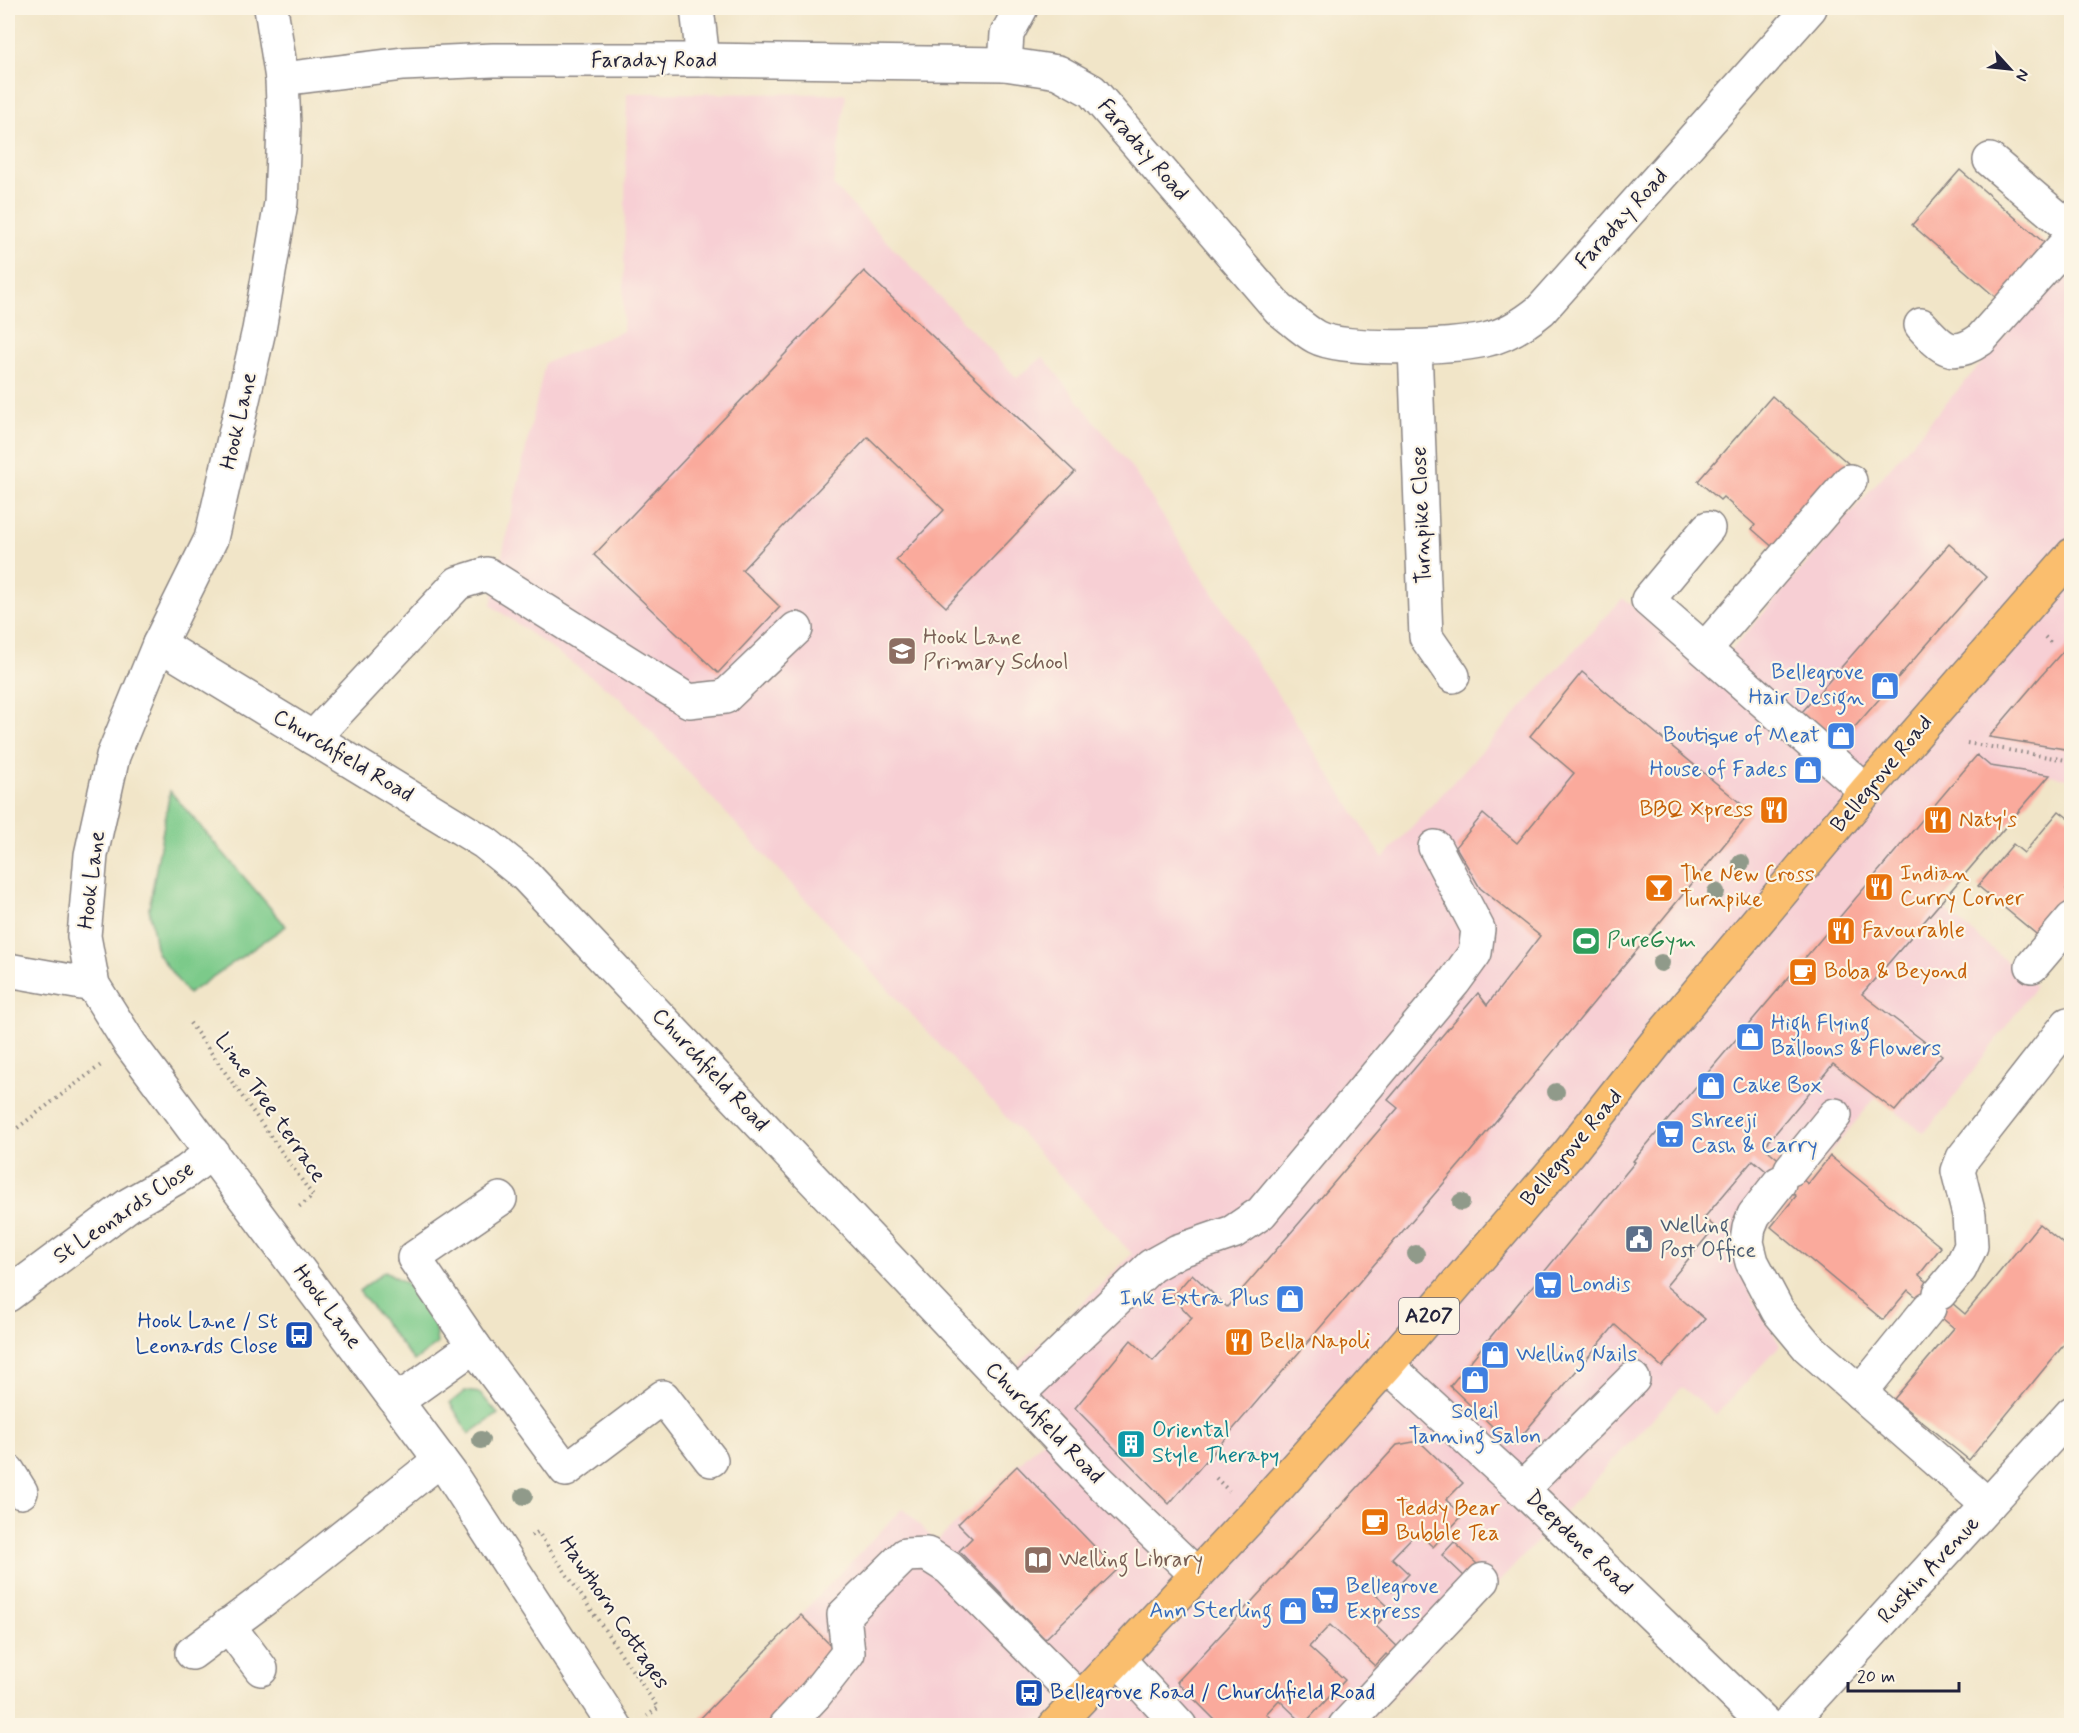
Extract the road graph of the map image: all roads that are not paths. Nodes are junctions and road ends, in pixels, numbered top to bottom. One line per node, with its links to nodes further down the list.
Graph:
1 (271, 8): 7 (street, Hook Lane)
2 (697, 8): 5 (street)
3 (1021, 8): 6 (street)
4 (1810, 8): 12 (street, Faraday Road)
5 (703, 60): 6 (street, Faraday Road); 7 (street, Faraday Road)
6 (1005, 64): 12 (street, Faraday Road)
7 (282, 79): 17 (street, Hook Lane)
8 (1990, 160): 9 (street)
9 (2072, 230)
10 (2072, 237): 11 (street)
11 (1921, 325)
12 (1415, 347): 19 (street, Turnpike Close)
13 (1850, 480): 18 (street)
14 (1708, 528): 18 (street)
15 (2072, 555): 21 (main road, Bellegrove Road / A207)
16 (796, 630): 20 (street)
17 (159, 644): 20 (street, Churchfield Road); 26 (street, Hook Lane)
18 (1705, 649): 21 (street)
19 (1453, 676)
20 (313, 738): 36 (street, Churchfield Road)
21 (1866, 791): 33 (main road, Bellegrove Road / A207)
22 (1435, 847): 36 (street)
23 (2072, 919): 24 (street)
24 (2032, 966)
25 (8, 970): 26 (street)
26 (93, 985): 29 (street, Hook Lane)
27 (2068, 1024): 35 (street)
28 (1835, 1115): 35 (street)
29 (212, 1152): 31 (street, St Leonards Close); 37 (street, Hook Lane)
30 (500, 1199): 32 (street)
31 (8, 1295)
32 (474, 1346): 37 (street); 40 (street)
33 (1387, 1365): 41 (street, Deepdene Road); 43 (main road, Bellegrove Road / A207)
34 (1633, 1379): 41 (street)
35 (1860, 1393): 42 (street)
36 (1017, 1395): 43 (street, Churchfield Road)
37 (397, 1401): 39 (street, Hook Lane)
38 (2072, 1413): 42 (street, Ruskin Avenue)
39 (440, 1460): 45 (street); 50 (street, Hook Lane)
40 (711, 1460)
41 (1522, 1489): 55 (street, Deepdene Road)
42 (1988, 1505): 56 (street, Ruskin Avenue)
43 (1197, 1575): 47 (main road, Bellegrove Road / A207)
44 (1483, 1580): 54 (street)
45 (228, 1625): 46 (street); 48 (street)
46 (192, 1653)
47 (1118, 1659): 49 (main road, Bellegrove Road / A207); 53 (street)
48 (261, 1669)
49 (1080, 1698): 51 (street); 52 (main road, Bellegrove Road / A207)
50 (627, 1723)
51 (786, 1725)
52 (1054, 1725)
53 (1180, 1725)
54 (1345, 1725)
55 (1767, 1725)
56 (1786, 1725)

